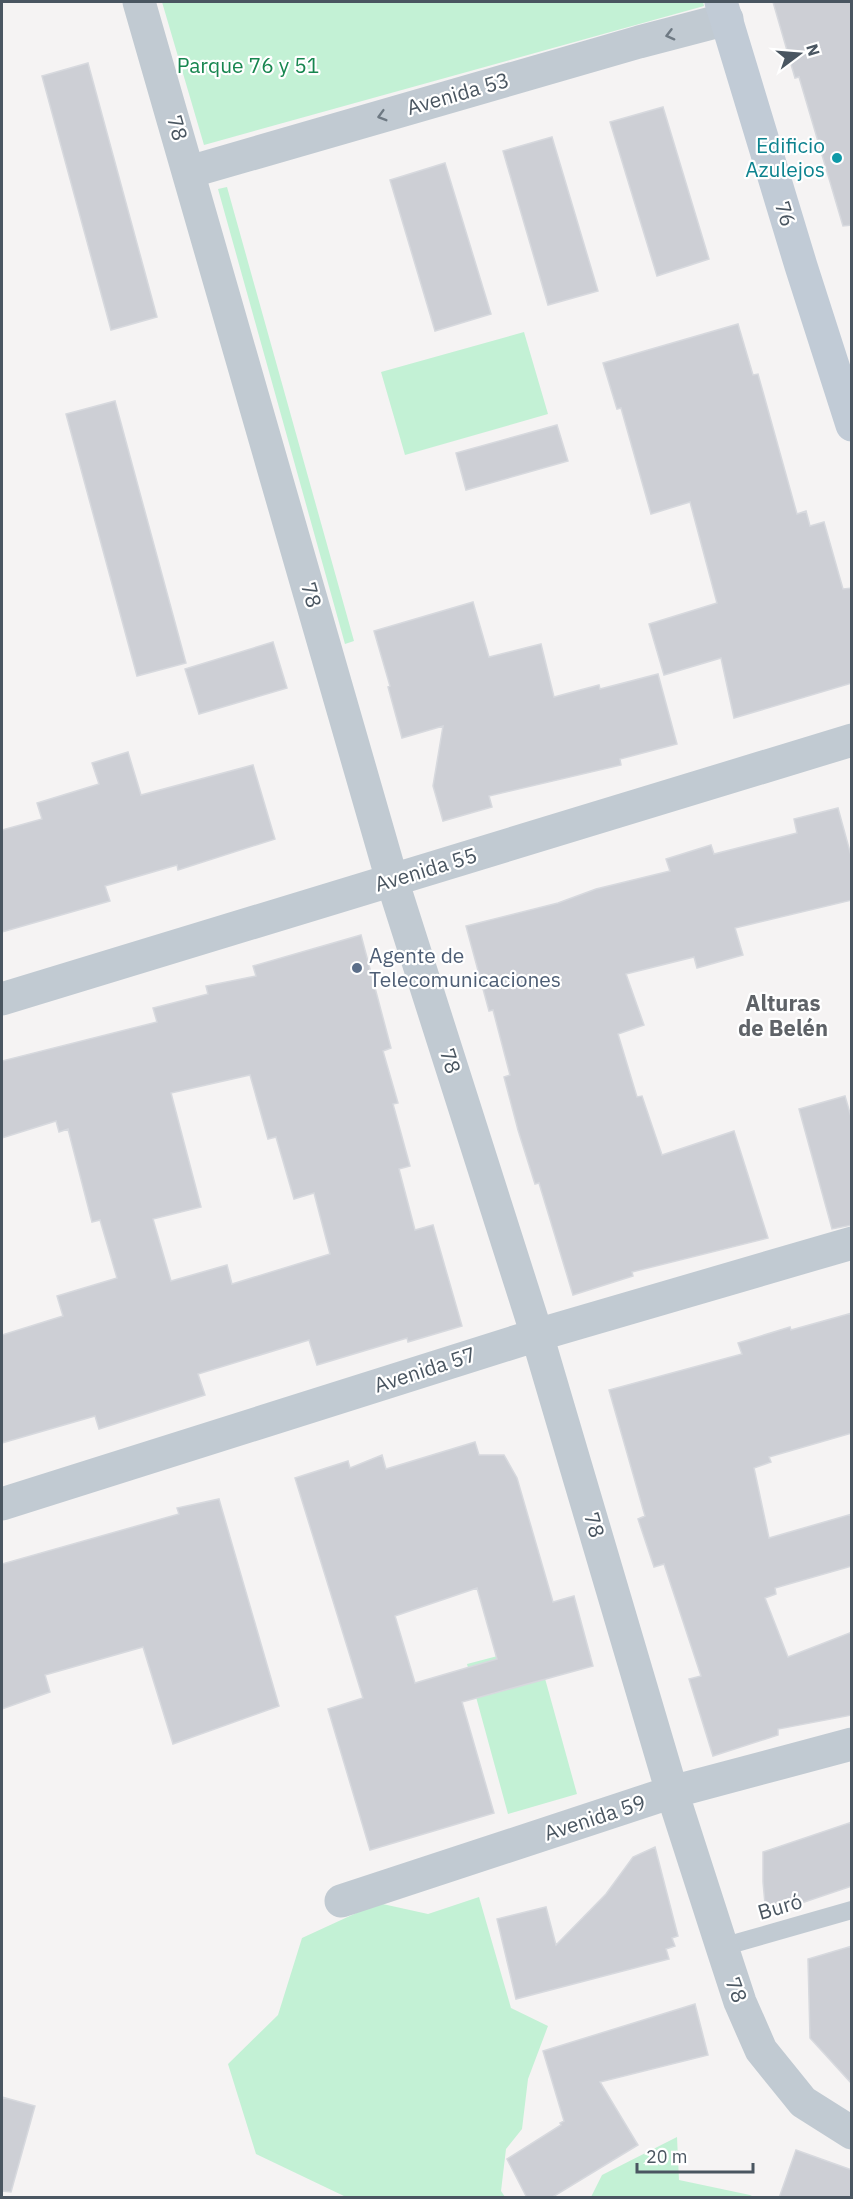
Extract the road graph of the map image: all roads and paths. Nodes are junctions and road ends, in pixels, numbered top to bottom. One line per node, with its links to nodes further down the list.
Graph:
1 (140, 2): 3 (street, 78)
2 (724, 10): 3 (street, Avenida 53, one-way to 3); 4 (street, 76)
3 (189, 172): 6 (street, 78)
4 (852, 425)
5 (852, 740): 6 (street, Avenida 55)
6 (392, 880): 7 (street, Avenida 55); 9 (street, 78)
7 (2, 999)
8 (852, 1243): 9 (street, Avenida 57)
9 (537, 1335): 10 (street, Avenida 57); 12 (street, 78)
10 (2, 1504)
11 (852, 1744): 12 (street, Avenida 59)
12 (672, 1792): 13 (street, Avenida 59); 15 (street, 78)
13 (341, 1901)
14 (852, 1910): 15 (lane, Buró)
15 (722, 1947): 16 (street, 78)
16 (852, 2133)

